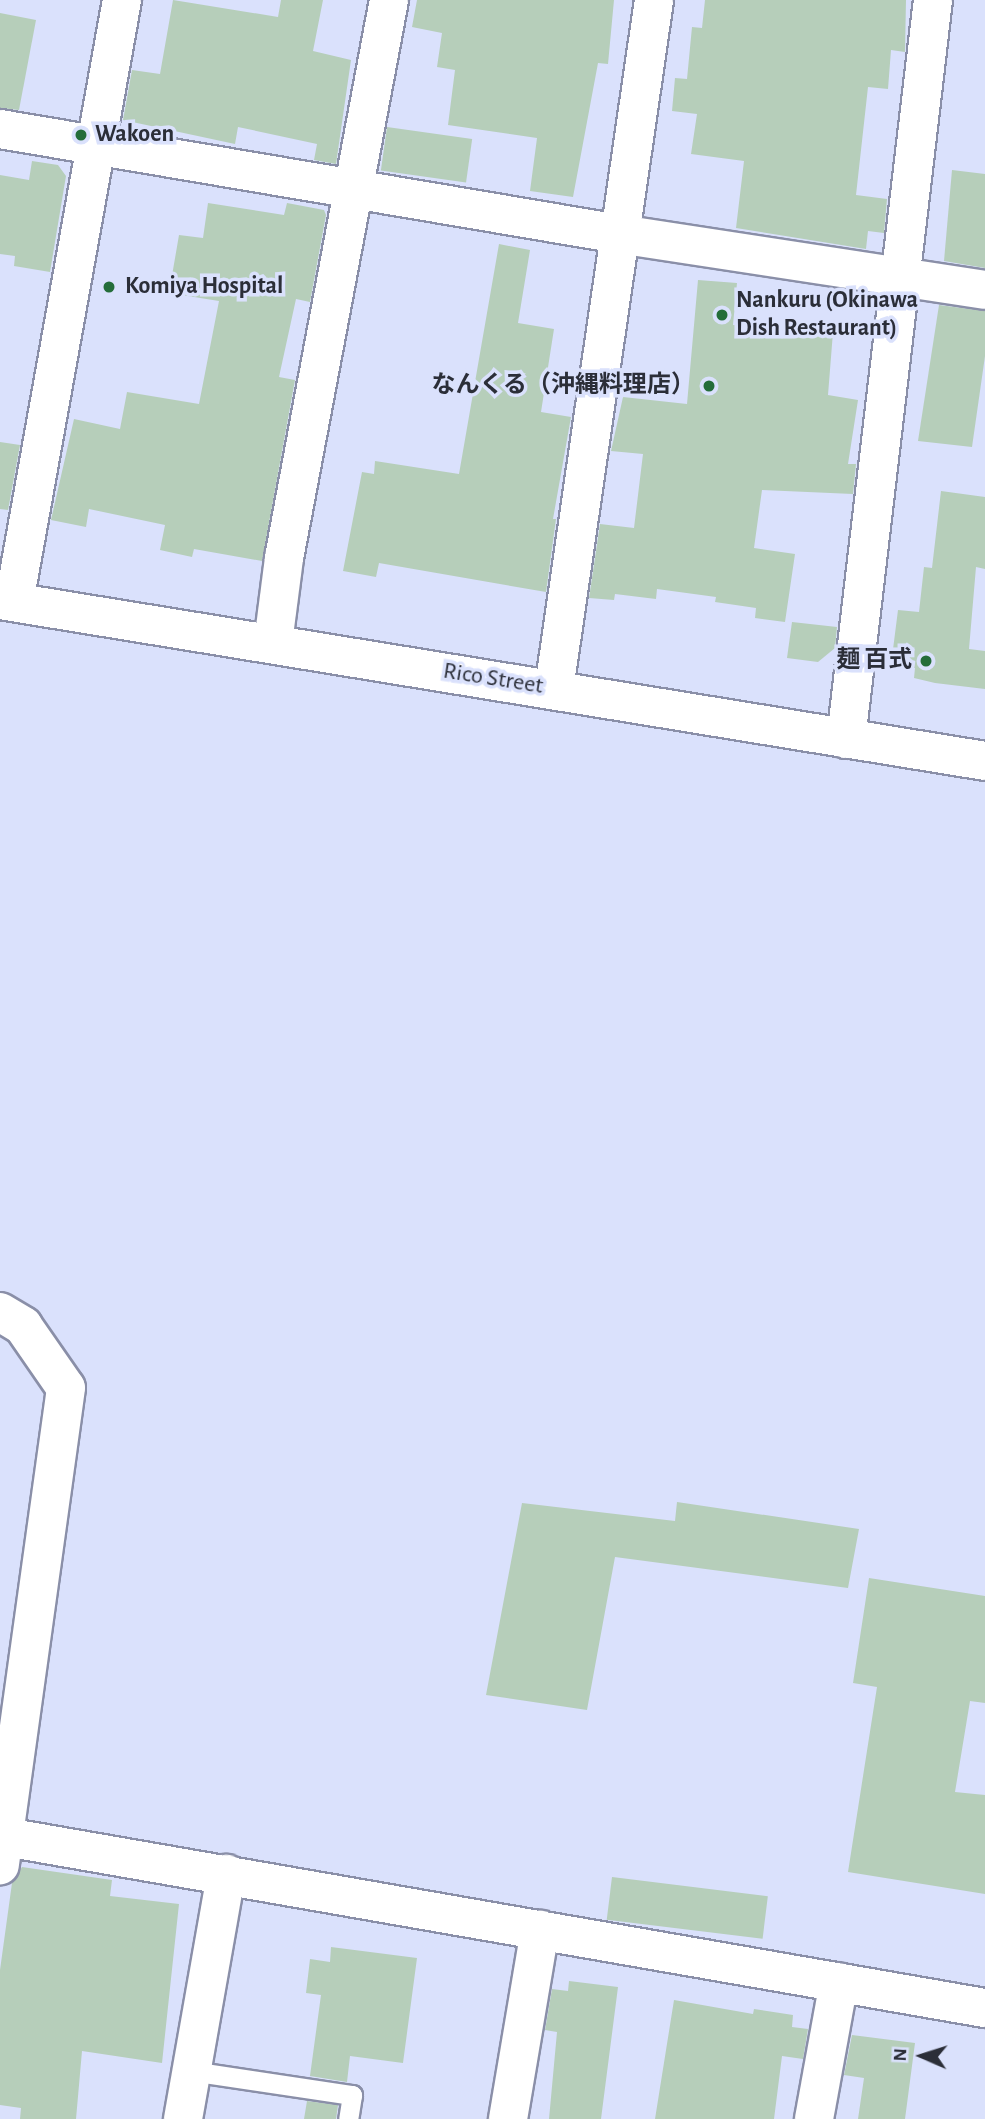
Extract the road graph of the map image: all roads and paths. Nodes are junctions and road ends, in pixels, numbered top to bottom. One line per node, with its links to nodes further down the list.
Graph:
1 (122, 0): 6 (street)
2 (389, 0): 7 (street)
3 (654, 0): 8 (street)
4 (933, 0): 9 (street)
5 (0, 129): 6 (street)
6 (96, 146): 7 (street); 11 (street)
7 (354, 188): 8 (street); 12 (street)
8 (619, 234): 9 (street); 13 (street)
9 (903, 277): 10 (street); 14 (street)
10 (985, 290)
11 (7, 601): 12 (street, Rico Street)
12 (273, 643): 13 (street, Rico Street)
13 (554, 689): 14 (street, Rico Street)
14 (846, 739): 15 (street, Rico Street)
15 (985, 761)
16 (0, 1312): 17 (street)
17 (1, 1846): 18 (street)
18 (226, 1874): 19 (street); 22 (street)
19 (540, 1930): 20 (street); 25 (street)
20 (839, 1982): 21 (street); 26 (street)
21 (985, 2008)
22 (191, 2071): 23 (street); 24 (lane)
23 (183, 2119)
24 (348, 2119)
25 (508, 2119)
26 (814, 2119)

